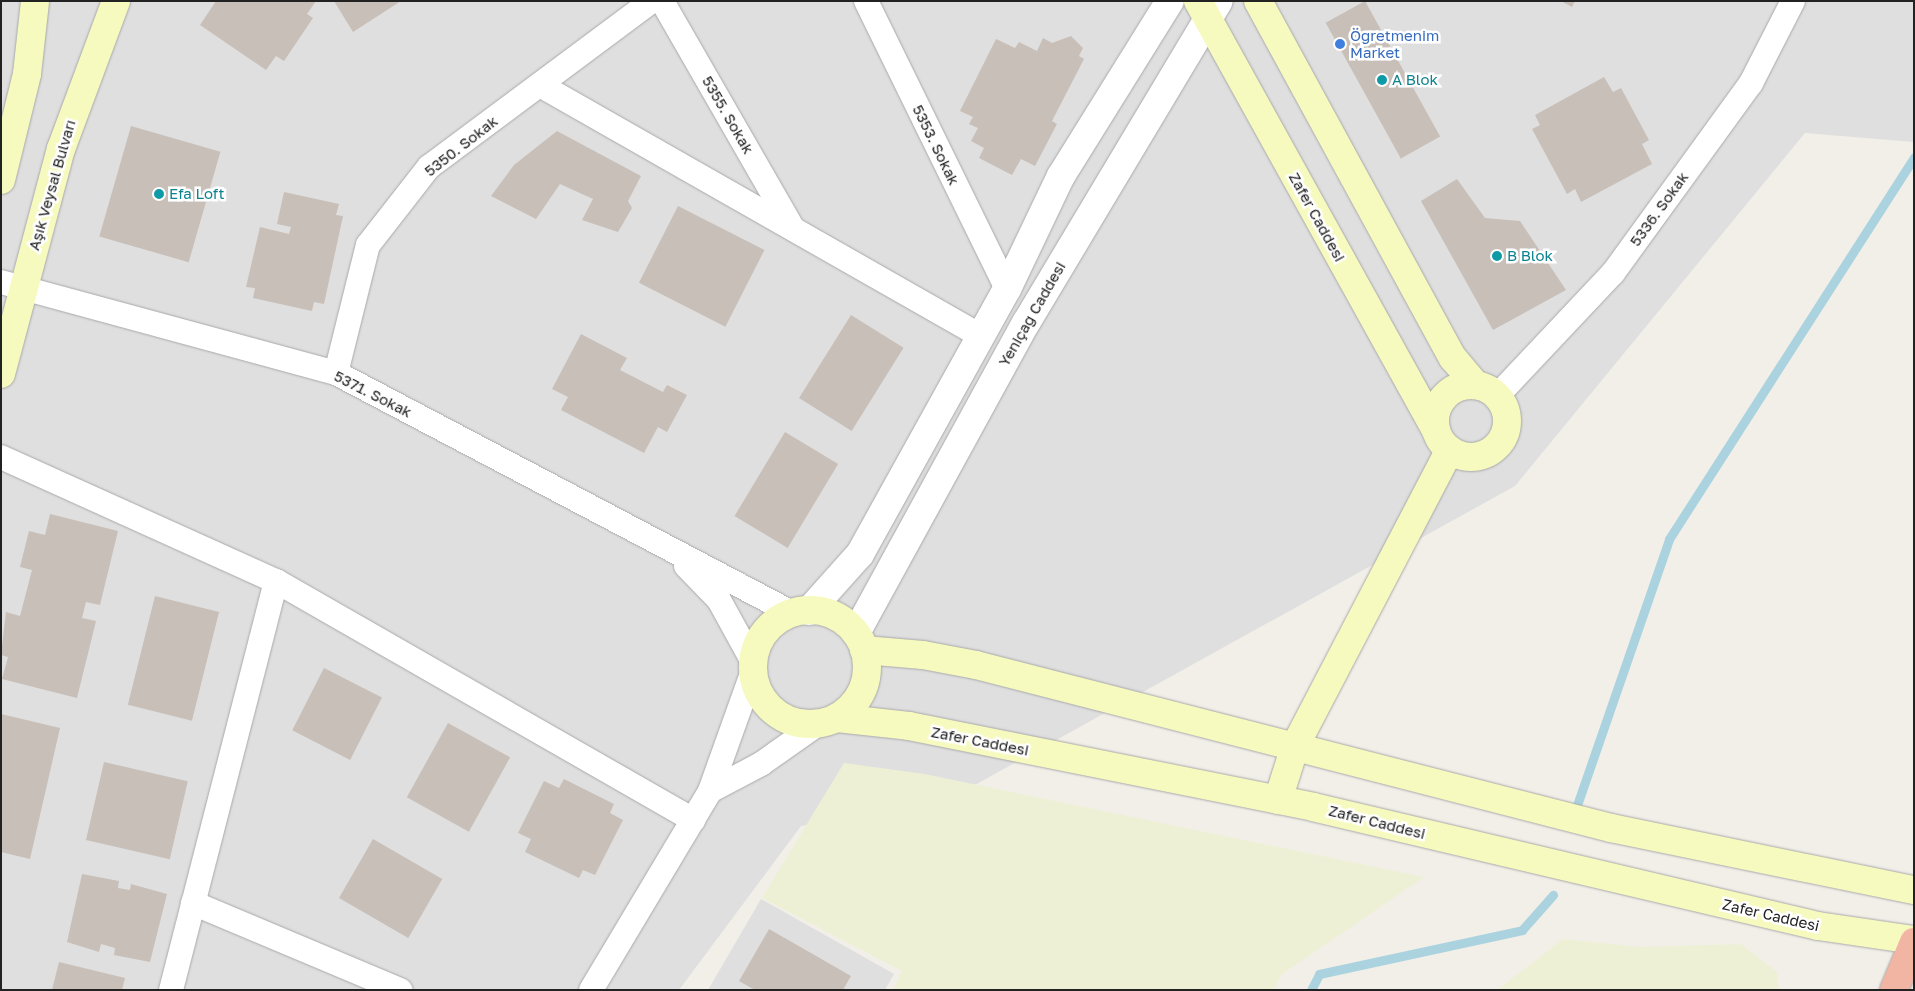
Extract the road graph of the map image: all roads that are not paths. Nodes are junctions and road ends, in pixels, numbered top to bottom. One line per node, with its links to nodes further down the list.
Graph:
1 (35, 1): 11 (main road)
2 (116, 1): 13 (main road, Aşık Veysal Bulvarı)
3 (652, 1): 10 (street, 5350. Sokak)
4 (662, 1): 12 (street, 5355. Sokak)
5 (866, 1): 14 (street, 5353. Sokak)
6 (1170, 1): 14 (street)
7 (1258, 1): 18 (main road)
8 (1793, 1): 18 (street, 5336. Sokak)
9 (1208, 6): 19 (main road, Zafer Caddesi); 24 (street, Yeniçağ Caddesi)
10 (540, 85): 12 (street); 16 (street, 5350. Sokak)
11 (1, 180)
12 (793, 228): 15 (street)
13 (12, 284): 16 (street, 5371. Sokak); 17 (main road, Aşık Veysal Bulvarı)
14 (1007, 289): 15 (street)
15 (981, 336): 23 (street)
16 (336, 373): 21 (street, 5371. Sokak)
17 (1, 374)
18 (1487, 391): 19 (main road); 19 (main road)
19 (1443, 441): 27 (main road)
20 (1, 457): 22 (street)
21 (665, 546): 23 (street, 5371. Sokak); 25 (street)
22 (276, 581): 30 (street); 32 (street)
23 (801, 612): 24 (main road); 25 (main road)
24 (860, 642): 26 (main road); 27 (main road)
25 (753, 667): 26 (main road); 28 (street)
26 (828, 721): 28 (street); 29 (main road, Zafer Caddesi)
27 (1295, 746): 29 (main road); 31 (main road)
28 (710, 791): 30 (street)
29 (1278, 800): 33 (main road, Zafer Caddesi)
30 (693, 820): 36 (street)
31 (1914, 890)
32 (193, 903): 34 (street); 35 (street)
33 (1914, 941): 37 (highway)
34 (171, 990)
35 (400, 990)
36 (591, 990)
37 (1894, 990)

